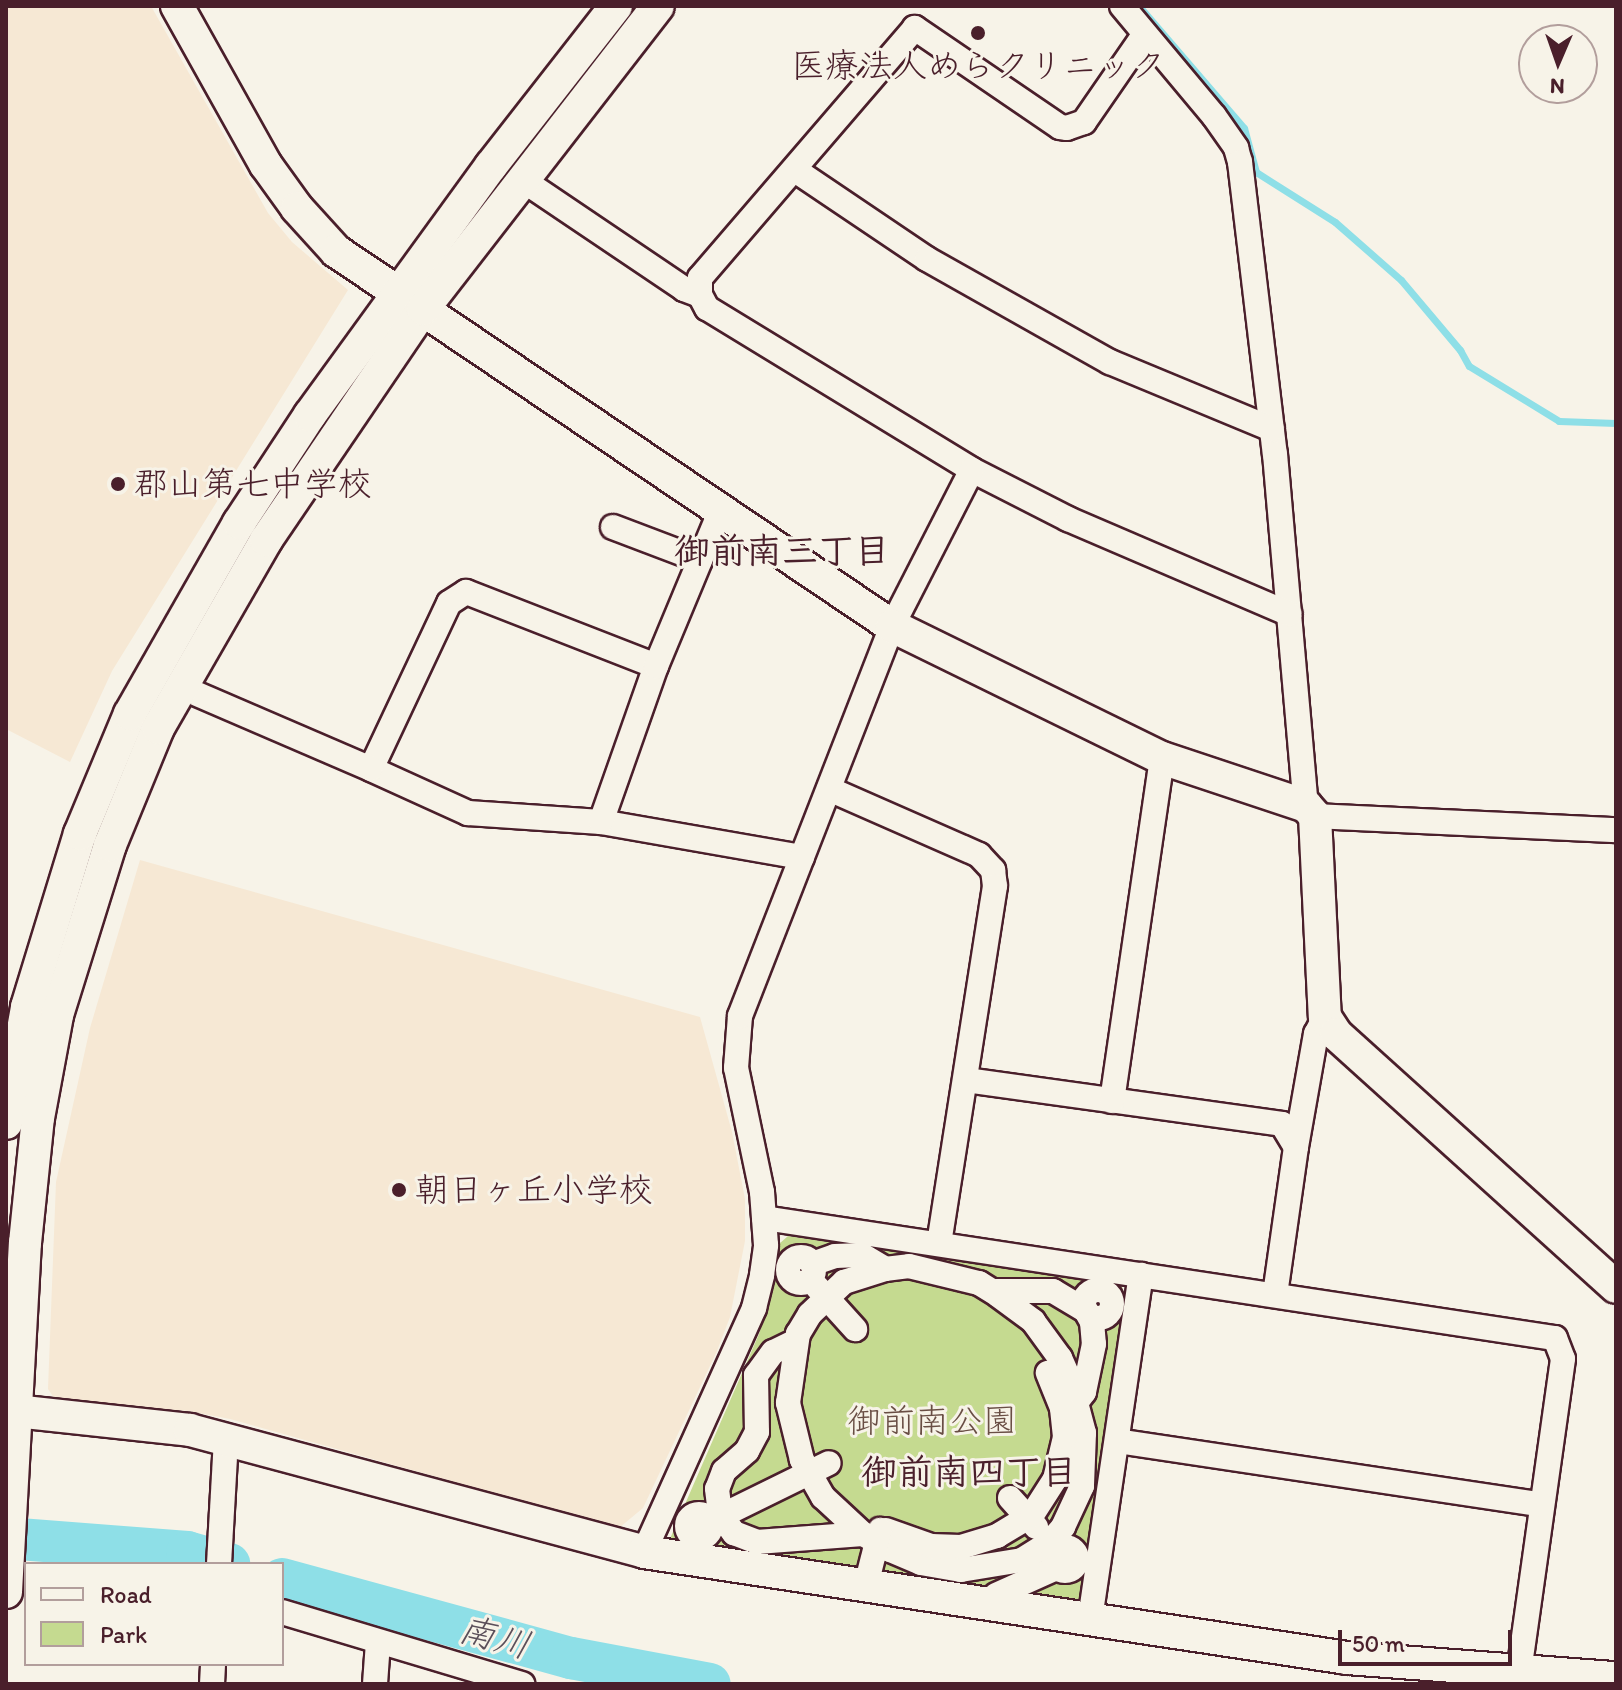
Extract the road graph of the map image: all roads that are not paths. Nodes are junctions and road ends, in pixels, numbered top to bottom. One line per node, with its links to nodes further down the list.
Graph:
1 (177, 6): 9 (street)
2 (616, 6): 9 (street)
3 (658, 6): 9 (street)
4 (1122, 6): 5 (street)
5 (1144, 35): 6 (street); 10 (street)
6 (795, 170): 8 (street); 10 (street)
7 (536, 189): 8 (street)
8 (700, 295): 11 (street)
9 (410, 301): 12 (street); 29 (street); 45 (street)
10 (1272, 429): 15 (street)
11 (972, 470): 15 (street); 16 (street)
12 (721, 510): 14 (street); 16 (street)
13 (613, 527): 14 (street)
14 (700, 560): 17 (street)
15 (1290, 614): 22 (street)
16 (892, 626): 19 (street); 21 (street)
17 (656, 666): 20 (street); 23 (street)
18 (197, 694): 20 (street)
19 (1162, 758): 22 (street); 28 (street)
20 (371, 769): 23 (street)
21 (829, 789): 25 (street); 27 (street)
22 (1311, 811): 24 (street); 26 (street)
23 (601, 822): 25 (street)
24 (1616, 830)
25 (802, 857): 31 (street)
26 (1325, 1017): 30 (street); 37 (street)
27 (966, 1080): 28 (street); 32 (street)
28 (1112, 1101): 30 (street)
29 (6, 1123)
30 (1296, 1147): 39 (street)
31 (764, 1218): 32 (street); 55 (street)
32 (939, 1244): 35 (street)
33 (803, 1268): 34 (street); 34 (street); 41 (street); 42 (street)
34 (885, 1269): 38 (street)
35 (1141, 1275): 39 (street); 47 (street)
36 (1101, 1285): 40 (street)
37 (1616, 1287)
38 (993, 1291): 40 (street); 43 (street)
39 (1275, 1294): 50 (street)
40 (1104, 1317): 44 (street)
41 (855, 1329)
42 (796, 1341): 48 (street); 52 (street)
43 (1050, 1371): 44 (street); 51 (street)
44 (1078, 1400): 56 (street)
45 (11, 1410): 46 (street); 58 (street)
46 (226, 1438): 55 (street); 57 (street)
47 (1117, 1441): 50 (street); 61 (street)
48 (819, 1468): 52 (street); 54 (street)
49 (1010, 1498): 51 (street)
50 (1540, 1504): 64 (street)
51 (1028, 1518): 54 (street); 56 (street)
52 (698, 1528): 54 (street)
53 (1093, 1529): 56 (street)
54 (876, 1530): 56 (street); 59 (street)
55 (644, 1552): 59 (street)
56 (1061, 1556): 60 (street); 61 (street)
57 (219, 1562)
58 (7, 1577)
59 (866, 1585): 61 (street)
60 (996, 1595)
61 (1085, 1611): 65 (street)
62 (284, 1613): 63 (street)
63 (378, 1642): 67 (street); 68 (street)
64 (1519, 1672): 65 (street); 66 (street)
65 (1475, 1676)
66 (1616, 1678)
67 (375, 1684)
68 (522, 1684)

